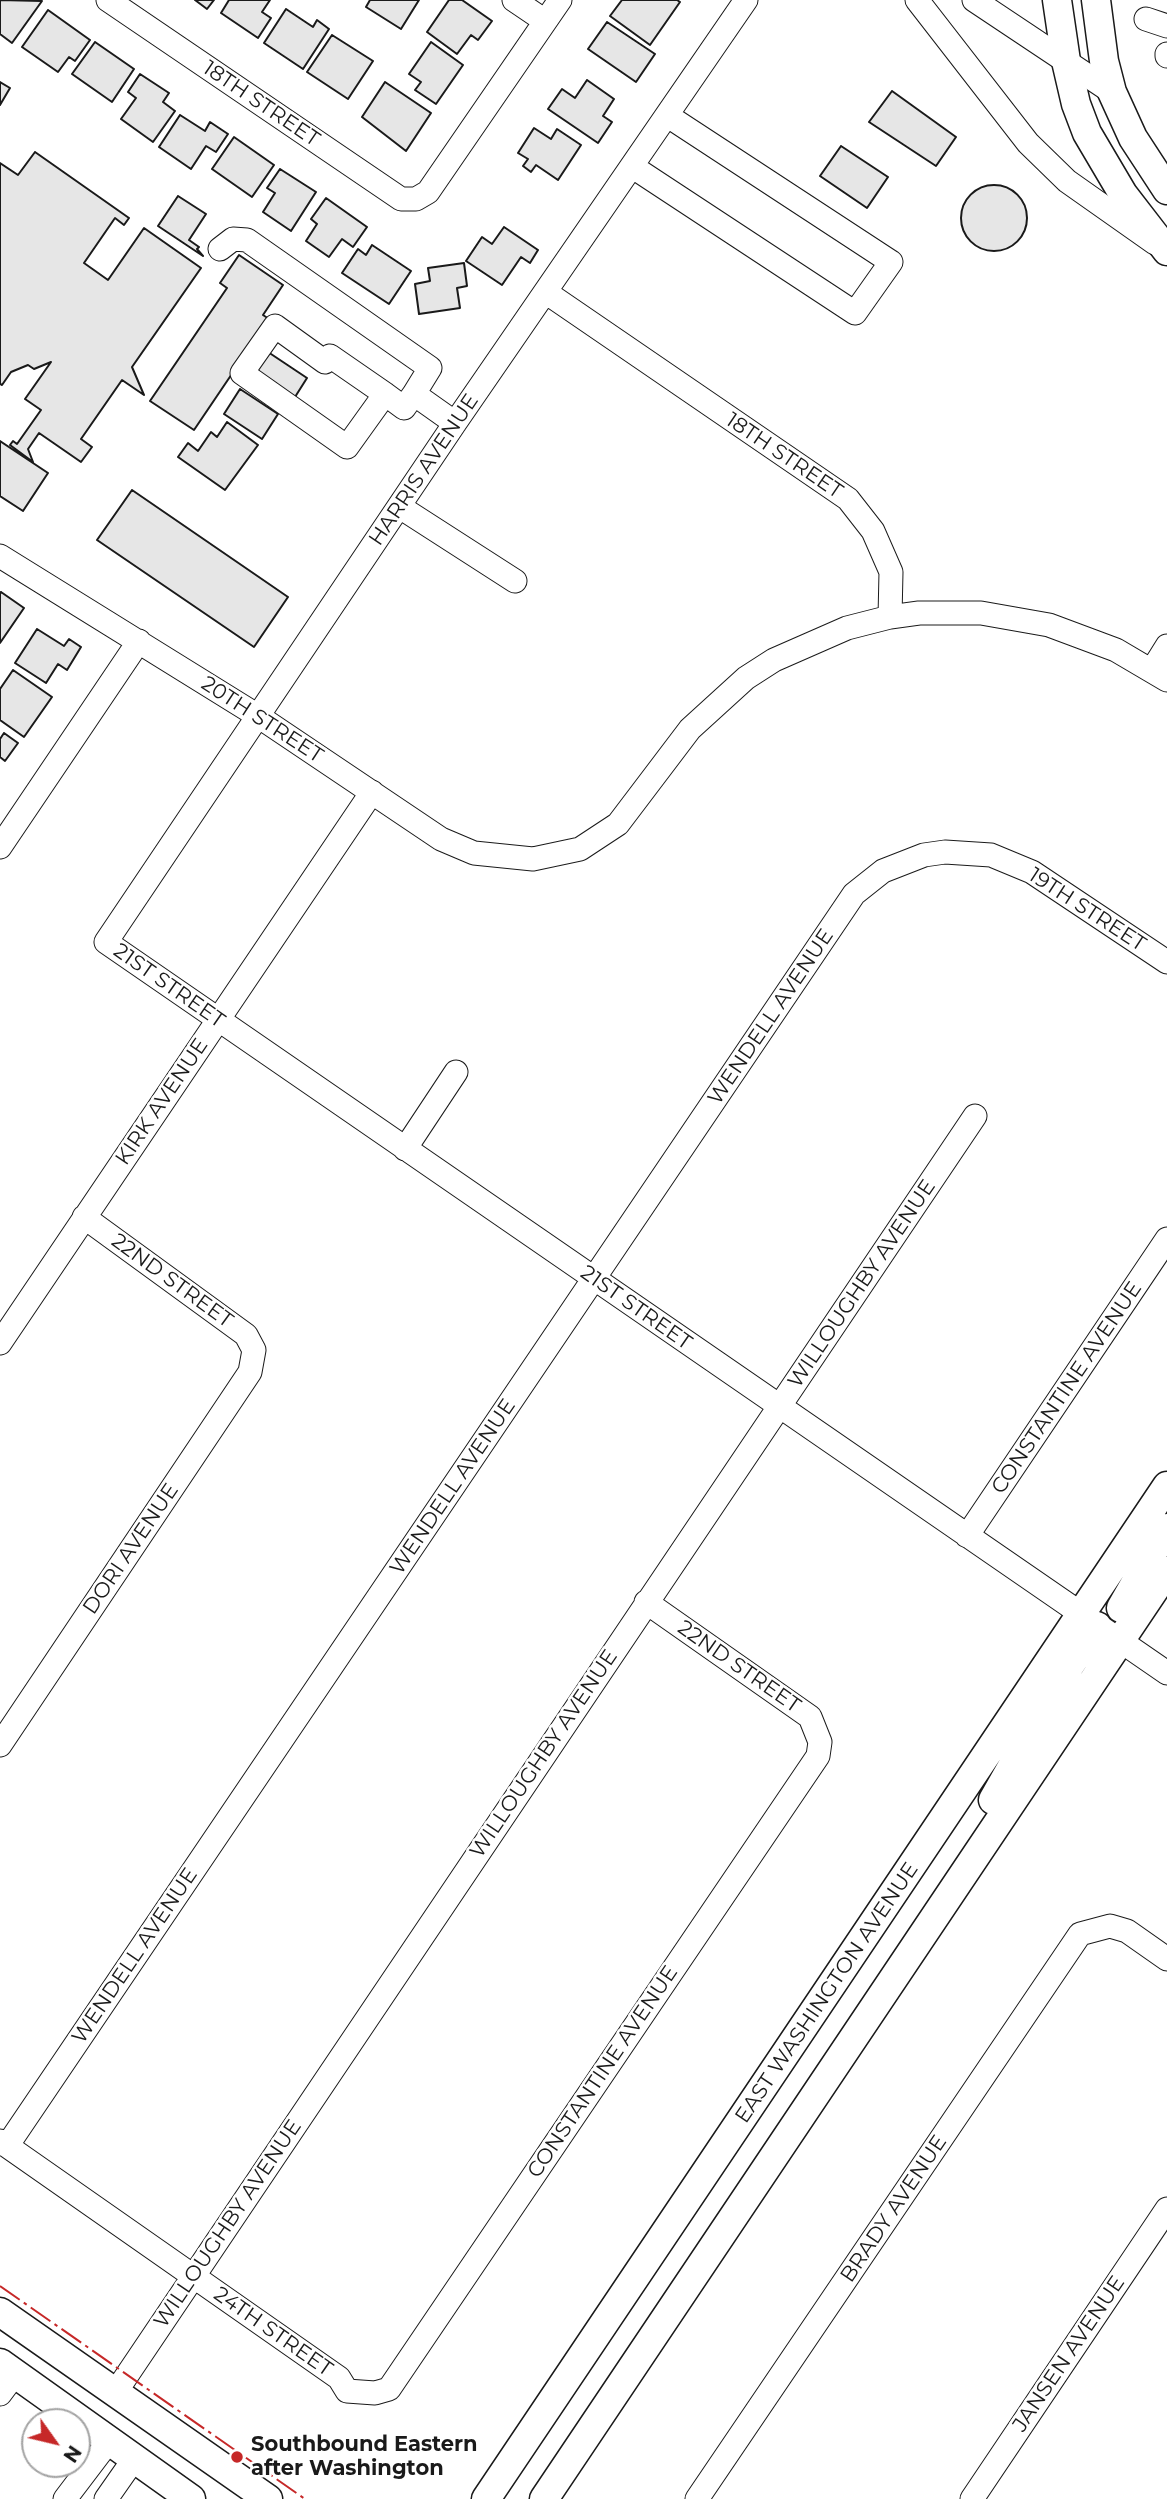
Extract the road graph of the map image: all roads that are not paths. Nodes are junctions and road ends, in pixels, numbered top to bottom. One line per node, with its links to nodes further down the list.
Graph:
1 (108, 0): 9 (street, 18TH STREET)
2 (514, 0): 9 (street)
3 (560, 0): 9 (street)
4 (746, 0): 12 (street, HARRIS AVENUE)
5 (917, 0): 16 (street)
6 (974, 0): 10 (street)
7 (1057, 0): 10 (main road)
8 (1096, 0): 11 (main road)
9 (545, 21)
10 (1066, 61): 11 (street); 16 (main road)
11 (1112, 92): 14 (main road)
12 (668, 116): 13 (street, HARRIS AVENUE); 13 (street)
13 (633, 167): 17 (street, HARRIS AVENUE)
14 (1167, 190)
15 (220, 249): 19 (street)
16 (1166, 250)
17 (547, 293): 20 (street, HARRIS AVENUE); 24 (street, 18TH STREET)
18 (385, 394): 18 (street); 19 (street)
19 (414, 394): 20 (street)
20 (455, 423): 21 (street, HARRIS AVENUE)
21 (400, 507): 23 (street); 28 (street, HARRIS AVENUE)
22 (0, 556): 25 (street, 20TH STREET)
23 (515, 581)
24 (890, 617): 27 (street); 29 (street, 20TH STREET)
25 (139, 642): 28 (street, 20TH STREET); 30 (street)
26 (1167, 646): 27 (street)
27 (1159, 675)
28 (258, 716): 29 (street, 20TH STREET); 32 (street, HARRIS AVENUE)
29 (372, 793): 34 (street, KIRK AVENUE)
30 (0, 847)
31 (924, 855): 33 (street, 19TH STREET); 40 (street, WENDELL AVENUE)
32 (106, 942): 34 (street, 21ST STREET)
33 (1167, 962)
34 (218, 1020): 37 (street, 21ST STREET); 38 (street, KIRK AVENUE)
35 (456, 1072): 37 (street)
36 (975, 1115): 43 (street, WILLOUGHBY AVENUE)
37 (405, 1149): 40 (street, 21ST STREET)
38 (84, 1217): 41 (street, KIRK AVENUE); 42 (street, 22ND STREET)
39 (1167, 1239): 46 (street, CONSTANTINE AVENUE)
40 (593, 1279): 43 (street, 21ST STREET); 54 (street, WENDELL AVENUE)
41 (0, 1343)
42 (254, 1350): 52 (street, DORI AVENUE)
43 (779, 1407): 46 (street, 21ST STREET); 48 (street, WILLOUGHBY AVENUE)
44 (1167, 1486): 49 (main road, EAST WASHINGTON AVENUE)
45 (1167, 1528): 49 (main road)
46 (967, 1536): 49 (street, 21ST STREET)
47 (1167, 1571): 49 (main road, EAST WASHINGTON AVENUE)
48 (646, 1602): 51 (street, 22ND STREET); 56 (street, WILLOUGHBY AVENUE)
49 (1101, 1628): 50 (street, 21ST STREET); 68 (main road, EAST WASHINGTON AVENUE); 69 (main road, EAST WASHINGTON AVENUE)
50 (1167, 1673)
51 (820, 1742): 60 (street, CONSTANTINE AVENUE)
52 (0, 1745)
53 (1167, 1959): 70 (street, BRADY AVENUE)
54 (3, 2144): 56 (street, 24TH STREET)
55 (1167, 2209): 71 (street, JANSEN AVENUE)
56 (193, 2276): 59 (street, WILLOUGHBY AVENUE); 60 (street, 24TH STREET)
57 (0, 2312): 59 (main road)
58 (5, 2377): 61 (main road); 62 (main road)
59 (115, 2393): 61 (main road)
60 (375, 2393)
61 (151, 2418): 67 (main road)
62 (109, 2441): 63 (main road); 64 (street)
63 (134, 2459): 65 (street); 66 (main road)
64 (65, 2499)
65 (106, 2499)
66 (191, 2499)
67 (268, 2499)
68 (486, 2499)
69 (544, 2499)
70 (697, 2499)
71 (972, 2499)

